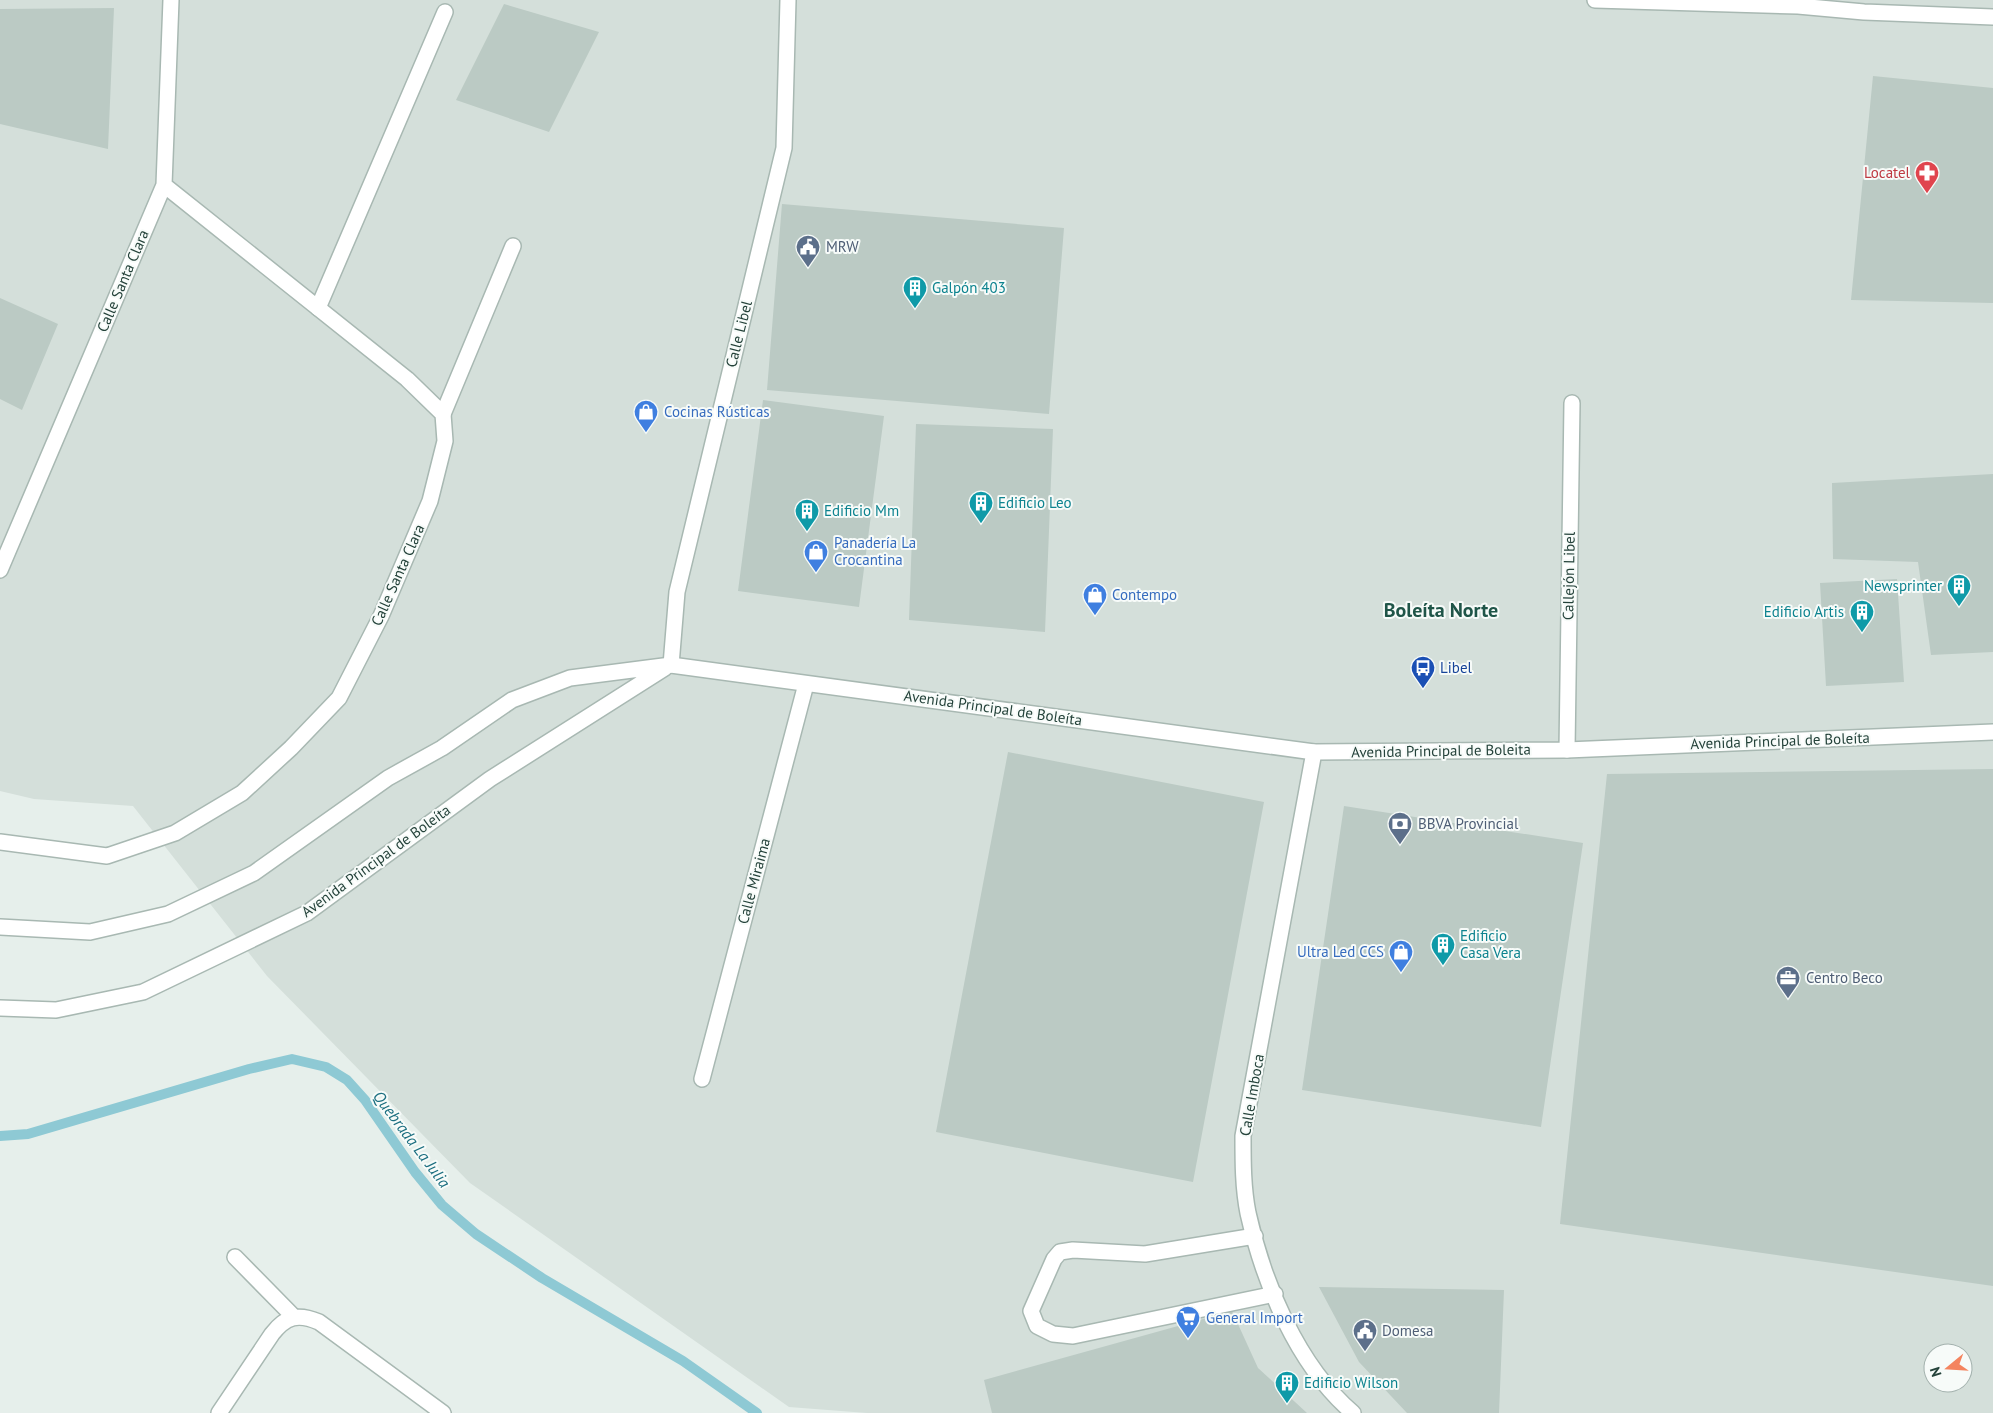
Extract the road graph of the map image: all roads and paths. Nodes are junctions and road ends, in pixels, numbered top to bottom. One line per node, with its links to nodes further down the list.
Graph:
1 (171, 0): 6 (street, Calle Santa Clara)
2 (788, 0): 12 (street, Calle Libel)
3 (1594, 0): 5 (street)
4 (445, 12): 8 (street)
5 (1993, 17)
6 (164, 185): 8 (street); 11 (street, Calle Santa Clara)
7 (513, 246): 10 (street)
8 (318, 308): 10 (street)
9 (1572, 403): 15 (street, Callejón Libel)
10 (443, 414): 17 (street, Calle Santa Clara)
11 (0, 570)
12 (671, 665): 13 (street, Avenida Principal de Boleíta); 18 (street, Avenida Principal de Boleíta); 19 (street, Avenida Principal de Boleíta)
13 (806, 684): 16 (street, Avenida Principal de Boleíta); 20 (street, Calle Miraima)
14 (1993, 732): 15 (street, Avenida Principal de Boleíta)
15 (1567, 750): 16 (street, Avenida Principal de Boleita)
16 (1314, 752): 21 (street, Calle Imboca)
17 (0, 842)
18 (0, 927)
19 (0, 1008)
20 (702, 1079)
21 (1255, 1236): 23 (street, Calle Imboca); 23 (street)
22 (235, 1257): 24 (street)
23 (1275, 1294): 27 (street, Calle Imboca)
24 (293, 1316): 25 (street); 26 (street)
25 (219, 1413)
26 (443, 1413)
27 (1353, 1413)

